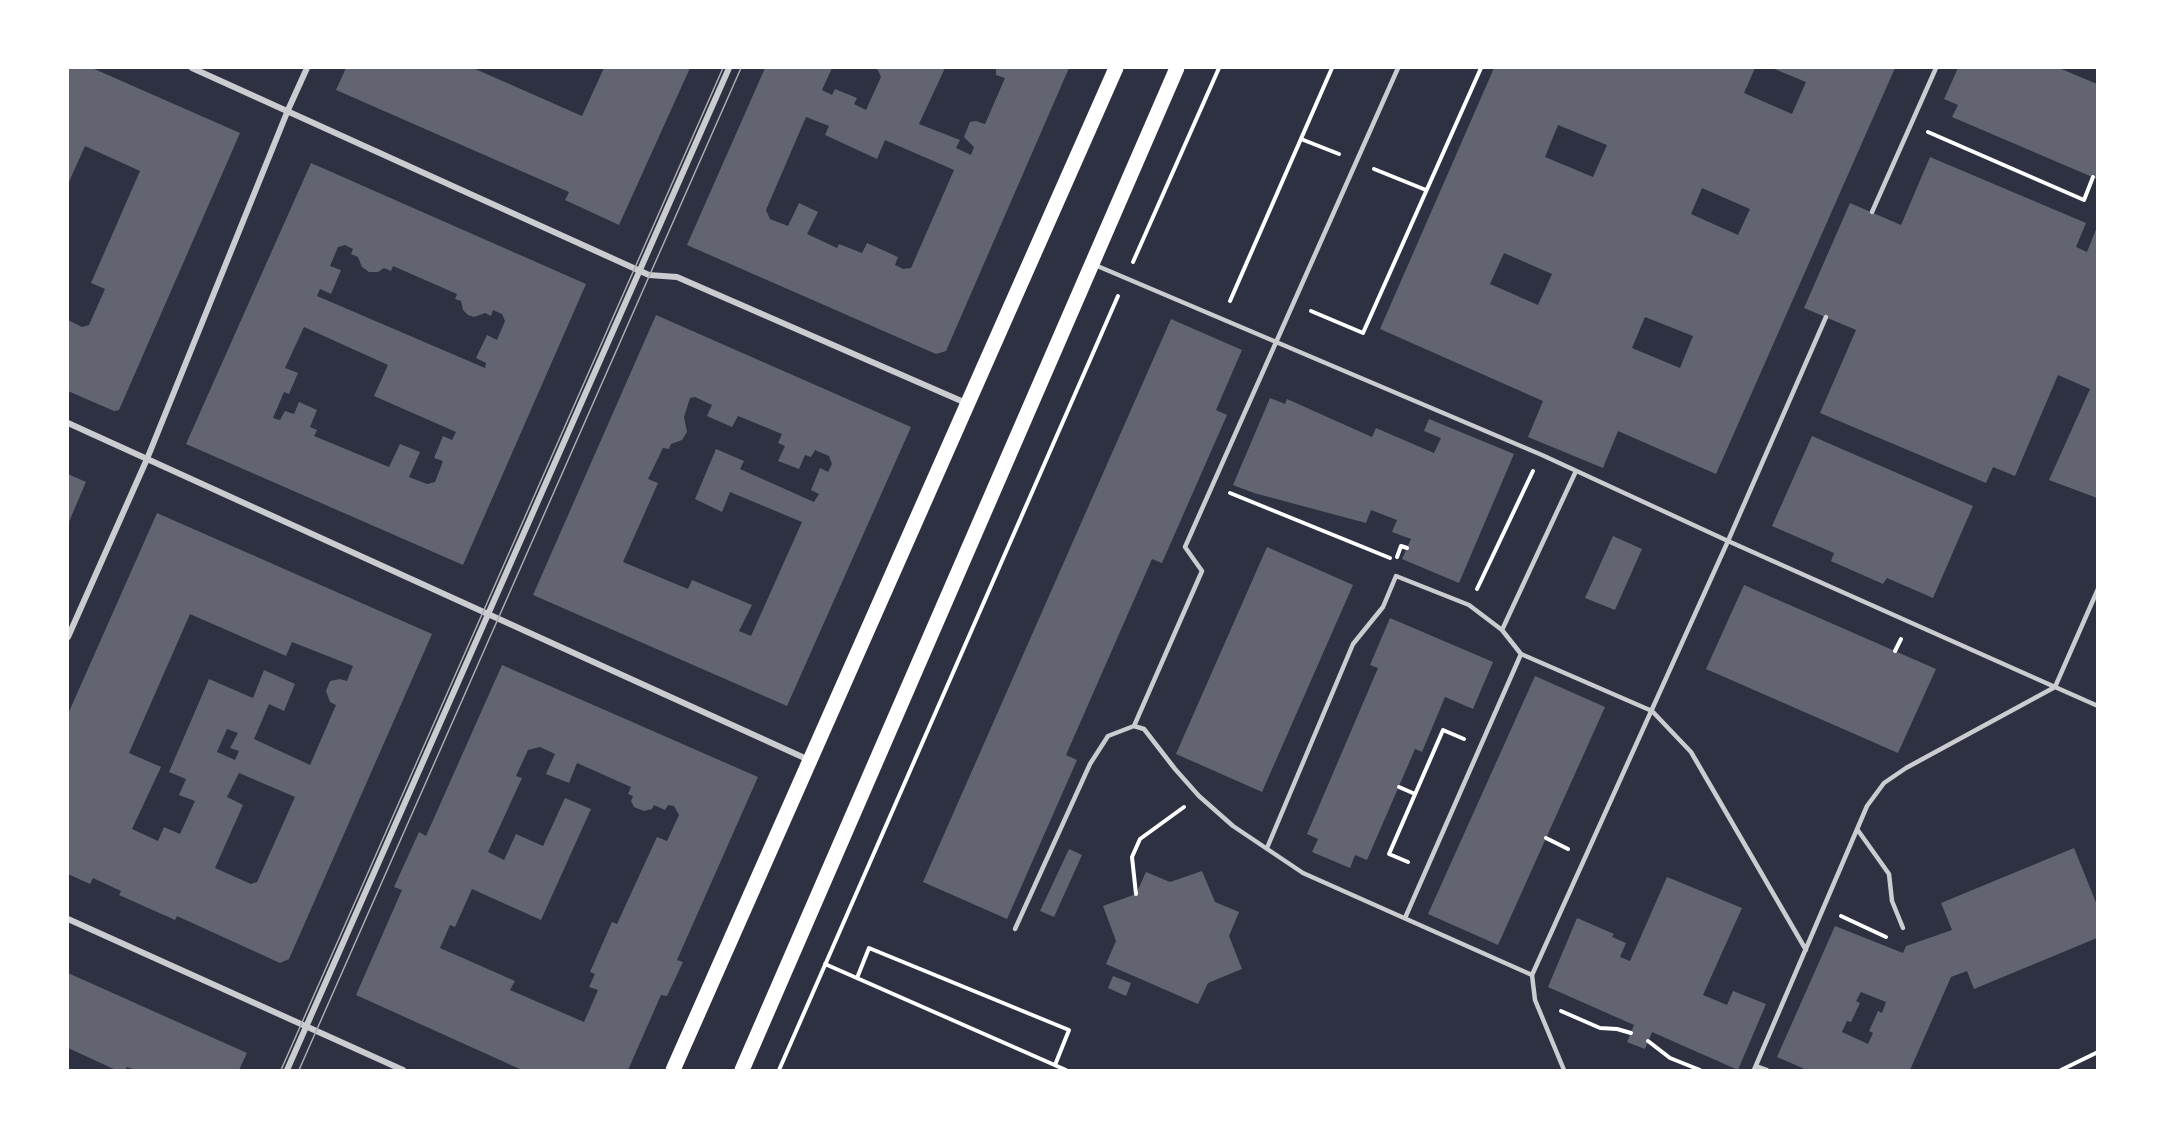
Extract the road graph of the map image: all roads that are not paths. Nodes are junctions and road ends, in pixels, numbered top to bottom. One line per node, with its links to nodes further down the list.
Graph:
1 (192, 68): 8 (street)
2 (308, 68): 8 (street)
3 (729, 68): 11 (street)
4 (1116, 68): 14 (main road)
5 (1177, 68): 10 (main road)
6 (1398, 68): 13 (lane)
7 (1936, 68): 9 (lane)
8 (288, 110): 11 (street); 16 (street)
9 (1872, 212)
10 (1091, 263): 13 (lane); 42 (main road)
11 (639, 271): 14 (street); 20 (street)
12 (1826, 317): 18 (lane)
13 (1276, 342): 17 (lane); 27 (lane)
14 (966, 403): 28 (main road)
15 (68, 423): 16 (street)
16 (147, 459): 20 (street); 22 (street)
17 (1576, 471): 18 (lane); 21 (lane)
18 (1728, 541): 24 (lane); 26 (lane)
19 (2097, 589): 24 (lane)
20 (488, 614): 28 (street); 37 (street)
21 (1502, 630): 23 (lane); 30 (lane)
22 (68, 637)
23 (1521, 654): 26 (lane); 31 (lane)
24 (2055, 687): 25 (lane); 29 (lane)
25 (2097, 706)
26 (1652, 711): 35 (lane); 36 (lane)
27 (1134, 726): 30 (lane); 34 (lane)
28 (809, 760): 41 (main road)
29 (1857, 829): 33 (lane); 35 (lane)
30 (1267, 848): 31 (lane)
31 (1404, 918): 36 (lane)
32 (68, 919): 37 (street)
33 (1903, 928)
34 (1015, 929)
35 (1806, 950): 38 (lane)
36 (1532, 975): 43 (lane)
37 (306, 1026): 39 (street); 40 (street)
38 (1755, 1068): 44 (lane)
39 (287, 1071)
40 (403, 1071)
41 (673, 1071)
42 (742, 1071)
43 (1564, 1071)
44 (1767, 1071)

